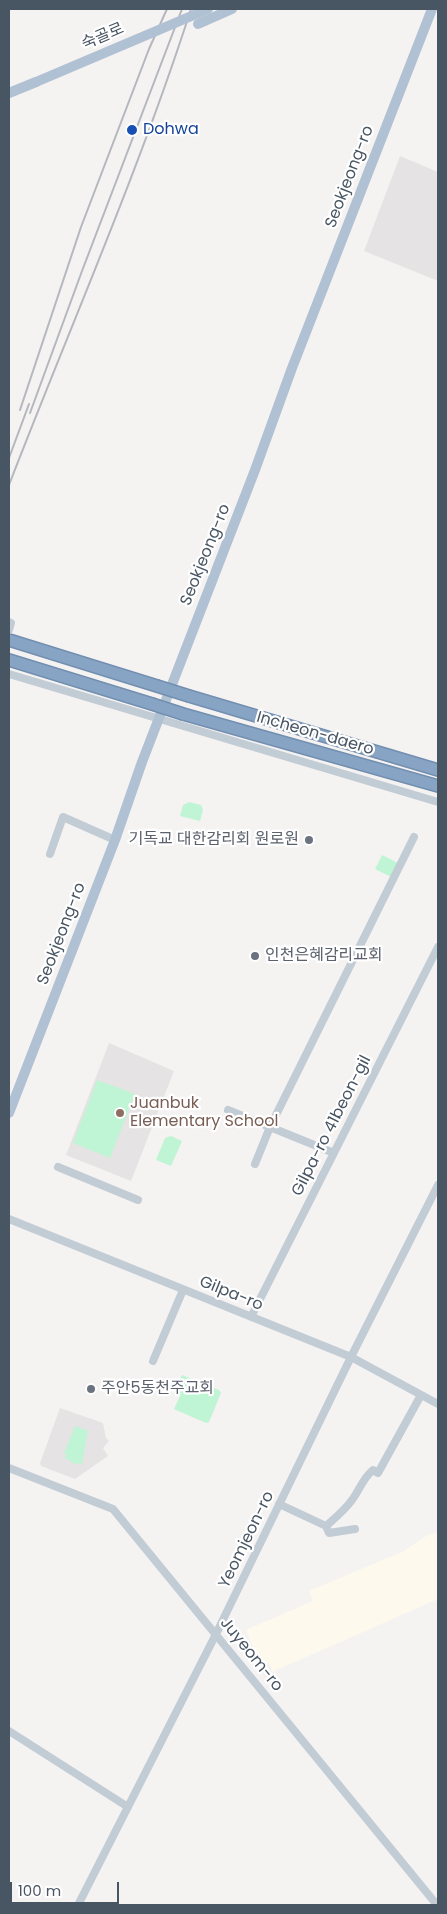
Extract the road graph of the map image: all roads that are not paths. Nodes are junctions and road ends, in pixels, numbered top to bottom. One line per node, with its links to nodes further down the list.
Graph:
1 (208, 9): 5 (main road, 숙골로, bridge)
2 (232, 9): 4 (main road)
3 (432, 9): 9 (main road, Seokjeong-ro)
4 (198, 24)
5 (9, 93)
6 (9, 640): 10 (highway, Incheon-daero, bridge)
7 (13, 661): 11 (highway, Incheon-daero, bridge)
8 (9, 674): 9 (street)
9 (158, 719): 12 (street); 14 (main road, Seokjeong-ro)
10 (438, 770)
11 (438, 788)
12 (438, 802)
13 (414, 837): 19 (street)
14 (115, 840): 15 (street); 18 (main road, Seokjeong-ro)
15 (50, 854)
16 (438, 947): 20 (street, Gilpa-ro 41beon-gil)
17 (228, 1110): 19 (street)
18 (9, 1113)
19 (270, 1126): 20 (street); 21 (street)
20 (334, 1153): 27 (street, Gilpa-ro 41beon-gil)
21 (255, 1164)
22 (58, 1167): 24 (street)
23 (438, 1185): 28 (street, Yeomjeon-ro)
24 (138, 1200)
25 (9, 1219): 26 (street, Gilpa-ro)
26 (184, 1290): 27 (street, Gilpa-ro); 29 (street)
27 (251, 1317): 28 (street, Gilpa-ro)
28 (351, 1357): 30 (street, Gilpa-ro); 33 (street, Yeomjeon-ro)
29 (154, 1361)
30 (421, 1395): 31 (street, Gilpa-ro); 34 (street)
31 (438, 1404)
32 (9, 1468): 36 (street, Juyeom-ro)
33 (279, 1504): 34 (street); 36 (street, Yeomjeon-ro)
34 (326, 1526): 35 (street)
35 (355, 1529)
36 (216, 1634): 38 (street, Yeomjeon-ro); 40 (street, Juyeom-ro)
37 (9, 1730): 38 (street)
38 (128, 1807): 39 (street, Yeomjeon-ro)
39 (78, 1905)
40 (438, 1905)

